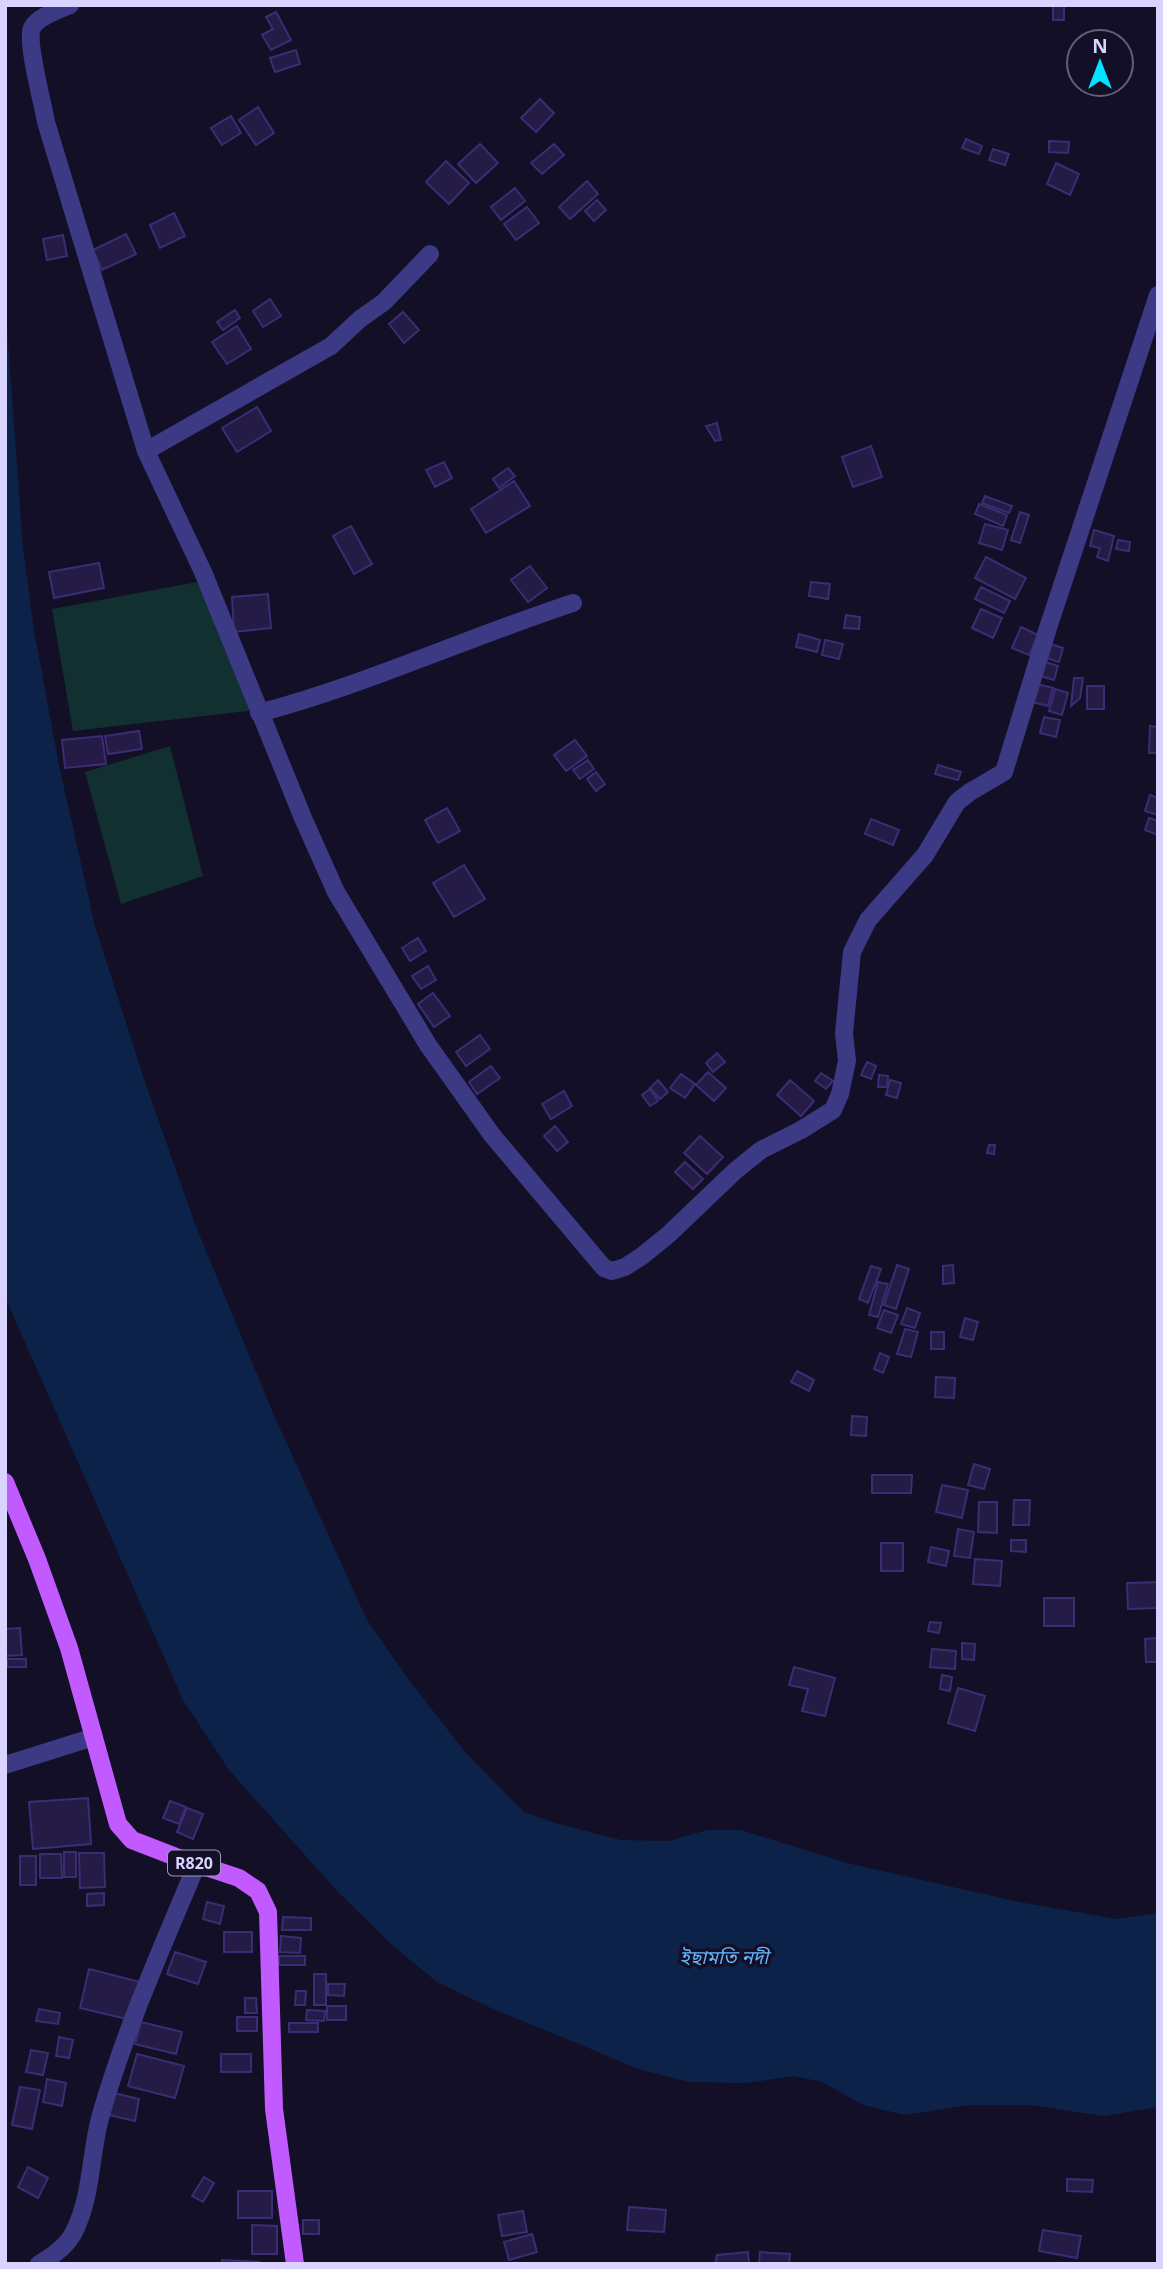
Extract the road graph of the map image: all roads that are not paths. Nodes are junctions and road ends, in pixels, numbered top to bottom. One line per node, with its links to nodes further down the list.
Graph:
1 (70, 5): 4 (street)
2 (430, 254): 4 (street)
3 (1158, 295): 6 (street)
4 (146, 451): 6 (street)
5 (573, 603): 6 (street)
6 (259, 713)
7 (5, 1482): 8 (main road, R820)
8 (94, 1737): 9 (street); 10 (main road, R820)
9 (5, 1765)
10 (197, 1864): 11 (street); 12 (main road, R820)
11 (39, 2264)
12 (295, 2264)

